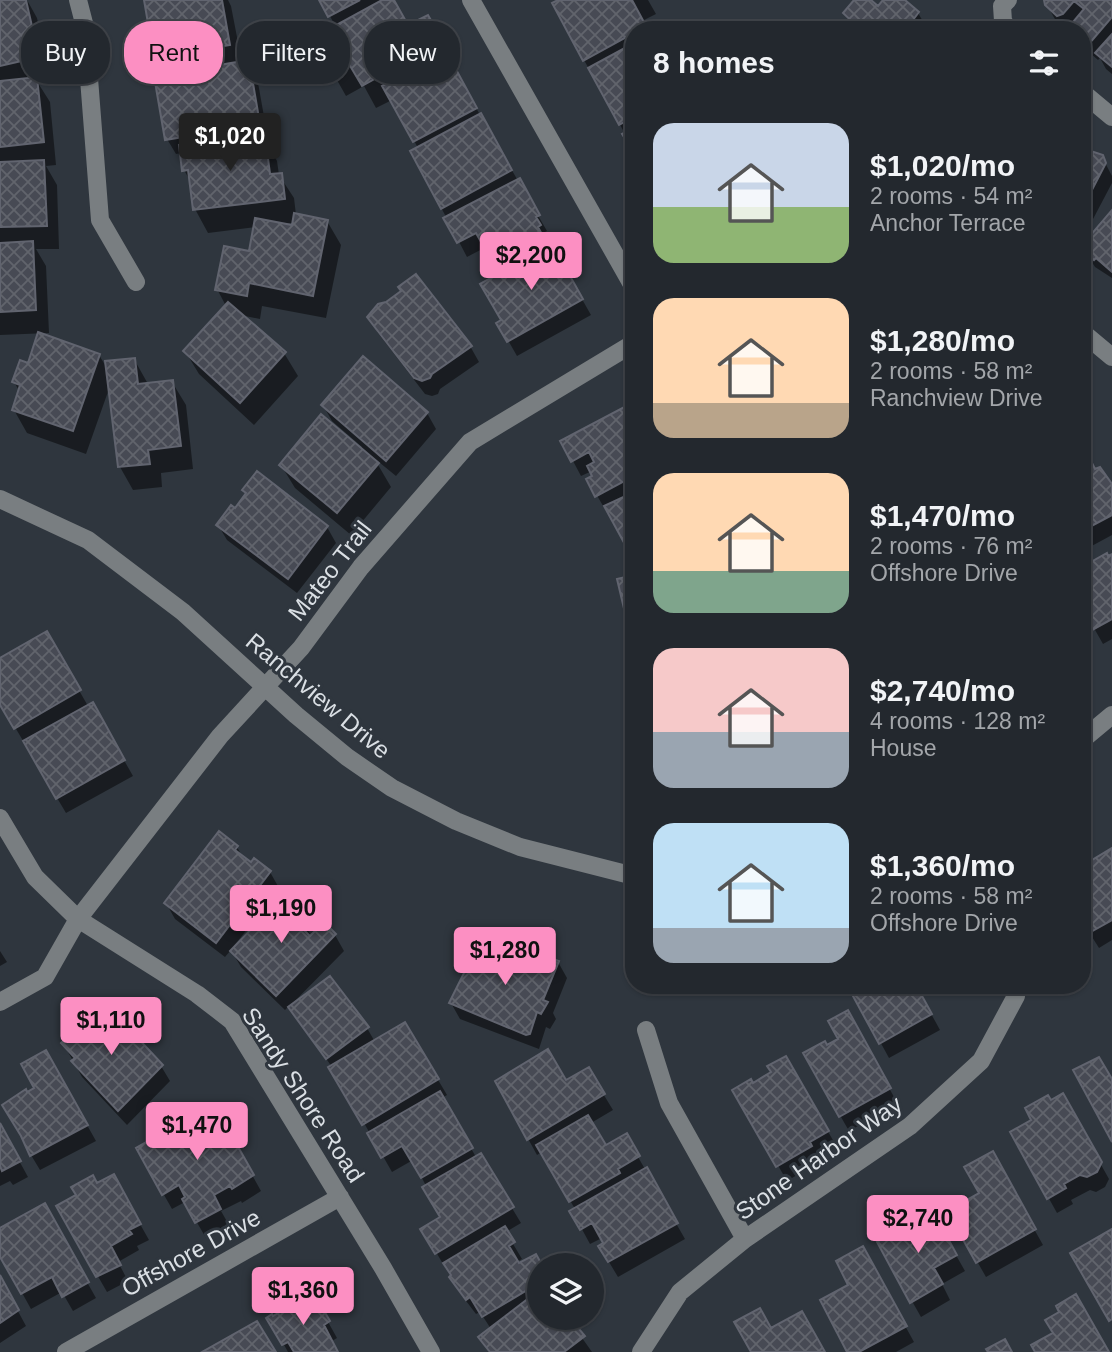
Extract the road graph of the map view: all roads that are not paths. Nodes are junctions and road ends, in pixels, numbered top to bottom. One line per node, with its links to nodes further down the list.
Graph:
1 (78, 0): 8 (street)
2 (471, 0): 7 (street)
3 (1008, 0): 4 (street)
4 (1003, 21)
5 (1091, 100): 6 (street)
6 (1112, 117)
7 (625, 272)
8 (136, 282)
9 (1091, 340): 11 (street)
10 (625, 348): 13 (street, Mateo Trail)
11 (1112, 357)
12 (0, 499): 13 (street, Ranchview Drive)
13 (265, 687): 17 (street, Ranchview Drive); 18 (street, Mateo Trail)
14 (1112, 715): 15 (street)
15 (1091, 732)
16 (0, 818): 18 (street, Sandy Shore Road)
17 (625, 874)
18 (78, 919): 20 (street, Mateo Trail); 22 (street, Sandy Shore Road)
19 (1016, 996): 23 (street, Stone Harbor Way)
20 (0, 1002)
21 (646, 1030): 23 (street)
22 (341, 1197): 24 (street, Offshore Drive); 25 (street, Sandy Shore Road)
23 (745, 1239): 26 (street, Stone Harbor Way)
24 (66, 1352)
25 (431, 1352)
26 (641, 1352)

